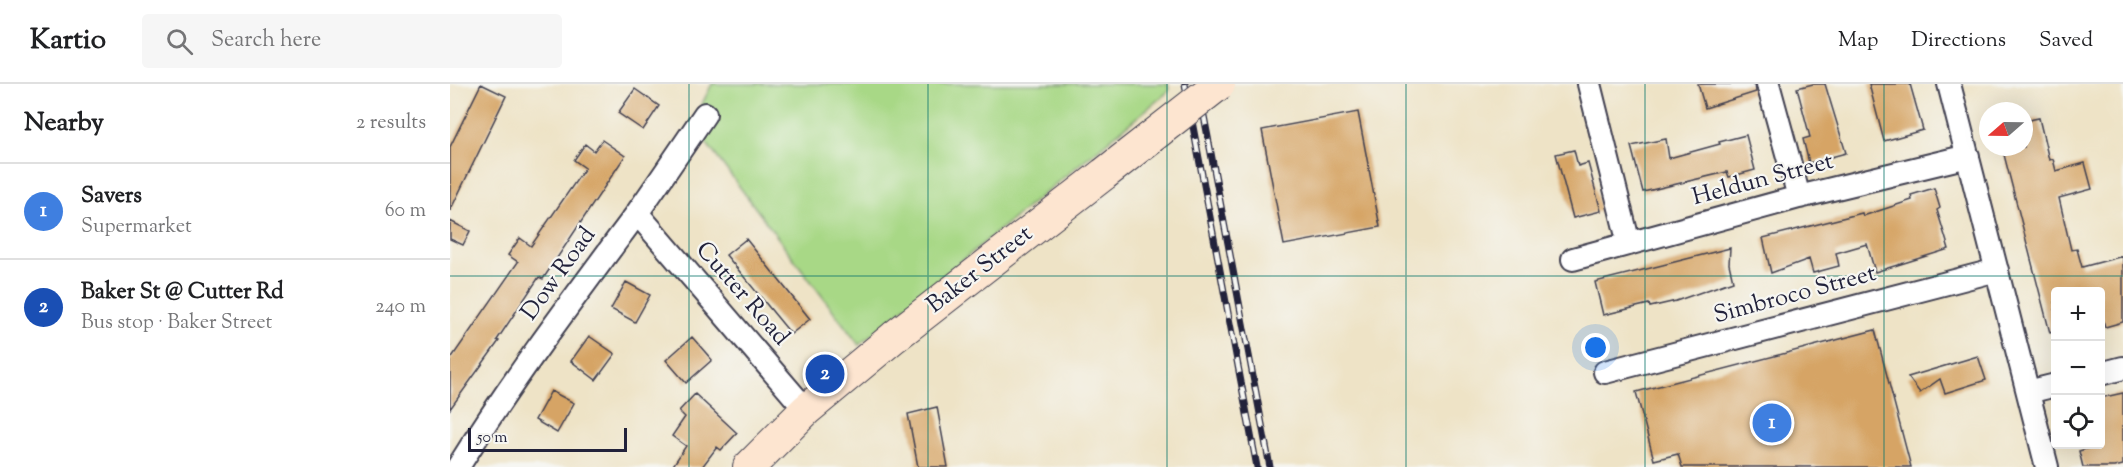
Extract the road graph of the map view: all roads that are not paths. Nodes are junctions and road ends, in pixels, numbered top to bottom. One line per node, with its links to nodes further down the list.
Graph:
1 (1219, 84): 17 (street, Baker Street, bridge)
2 (1589, 84): 9 (street)
3 (1768, 84): 7 (street)
4 (1949, 84): 6 (street)
5 (705, 114): 8 (street, Dow Road)
6 (1968, 156): 7 (street, Heldun Street); 11 (street)
7 (1799, 196): 9 (street, Heldun Street)
8 (637, 213): 17 (street, Cutter Road); 18 (street, Dow Road)
9 (1629, 244): 10 (street, Heldun Street)
10 (1573, 259)
11 (1997, 270): 13 (street, Simbroco Street); 16 (street)
12 (2123, 368): 14 (street)
13 (1605, 372)
14 (2105, 373)
15 (2051, 386): 16 (street)
16 (2028, 392): 20 (street)
17 (806, 410): 19 (street, Baker Street)
18 (458, 467)
19 (749, 467)
20 (2047, 467)

